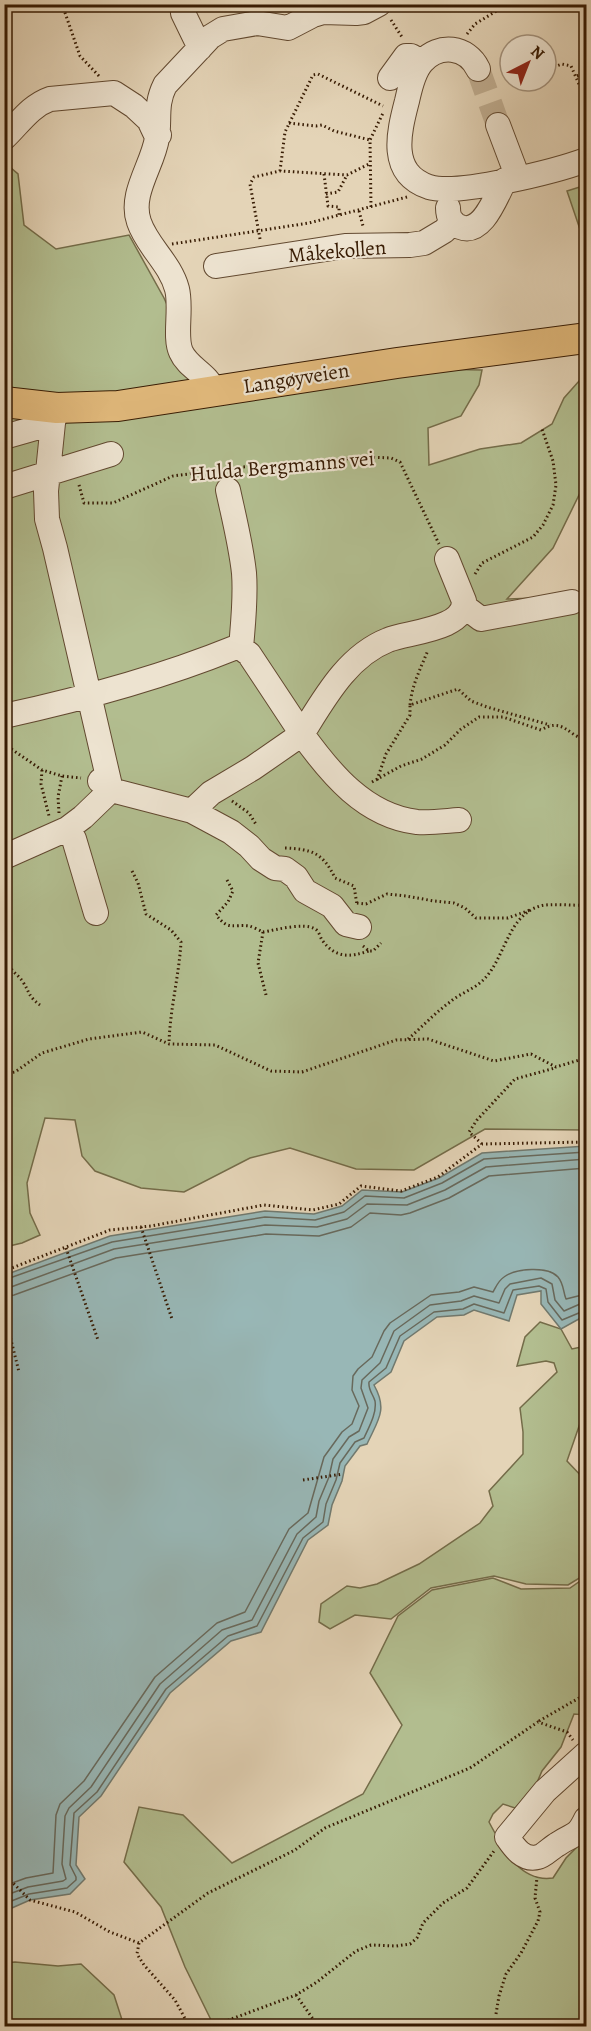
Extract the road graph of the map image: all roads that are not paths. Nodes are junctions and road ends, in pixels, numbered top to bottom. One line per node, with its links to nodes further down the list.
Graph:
1 (182, 4): 3 (street)
2 (378, 5): 3 (street)
3 (200, 48): 7 (street)
4 (424, 60): 5 (street); 6 (street); 14 (street)
5 (478, 69)
6 (390, 78)
7 (169, 81): 8 (street); 10 (street)
8 (114, 93): 10 (street); 11 (street)
9 (498, 125): 13 (street)
10 (157, 137): 18 (street)
11 (4, 138)
12 (586, 160): 13 (street)
13 (511, 179): 14 (street); 15 (street)
14 (453, 189): 15 (street)
15 (453, 222): 16 (street, Måkekollen)
16 (216, 266)
17 (586, 342): 18 (main road, Langøyveien)
18 (213, 390): 20 (main road, Langøyveien)
19 (4, 402): 20 (main road, Langøyveien)
20 (55, 416): 21 (street); 23 (street)
21 (4, 437)
22 (111, 454): 23 (street)
23 (48, 473): 24 (street); 30 (street)
24 (4, 487)
25 (228, 490): 29 (street, Hulda Bergmanns vei)
26 (447, 559): 27 (street)
27 (462, 597): 28 (street); 32 (street)
28 (572, 602)
29 (241, 648): 30 (street); 32 (street)
30 (88, 696): 31 (street); 33 (street)
31 (4, 716)
32 (302, 734): 34 (street); 35 (street)
33 (104, 784): 34 (street); 36 (street)
34 (192, 811): 39 (street)
35 (459, 820)
36 (63, 831): 37 (street); 38 (street)
37 (4, 857)
38 (96, 912)
39 (358, 915)
40 (586, 1755): 41 (street)
41 (586, 1819)

